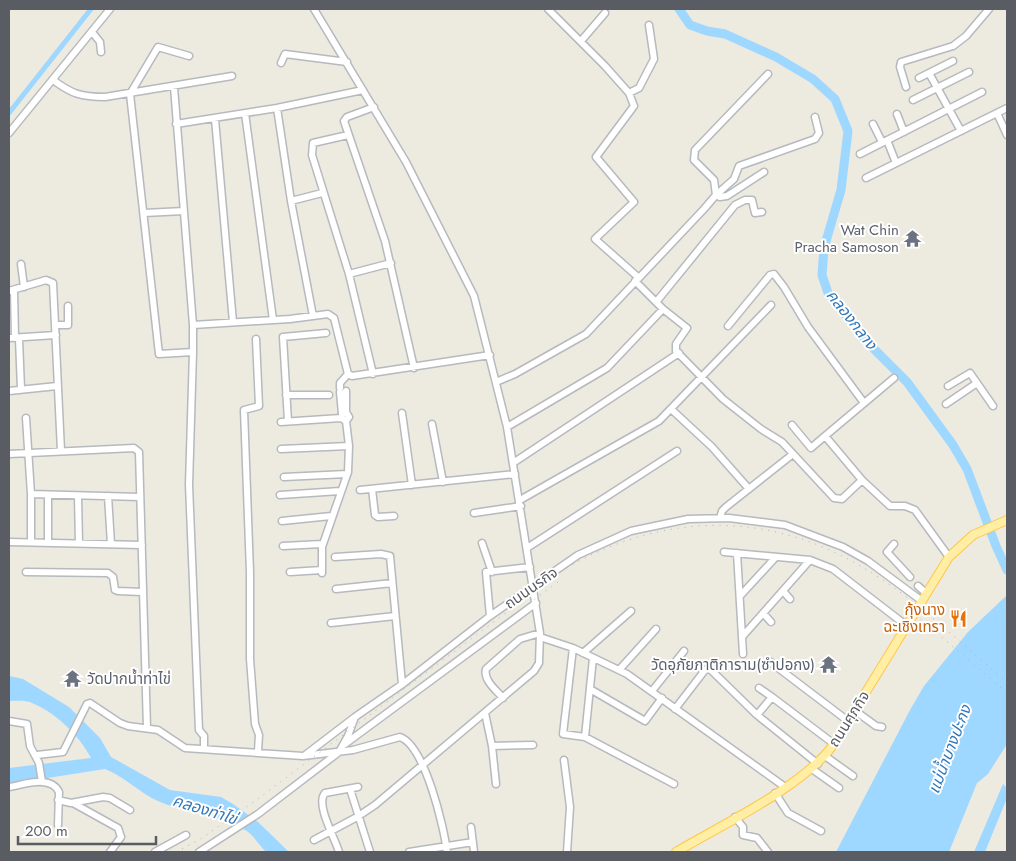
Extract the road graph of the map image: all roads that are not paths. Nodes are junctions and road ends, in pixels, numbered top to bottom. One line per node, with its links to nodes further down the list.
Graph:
1 (110, 9): 7 (street)
2 (314, 9): 12 (street)
3 (548, 9): 8 (street)
4 (989, 9): 21 (street)
5 (605, 13): 8 (street)
6 (649, 25): 24 (street)
7 (92, 32): 9 (street); 19 (street)
8 (581, 41): 24 (street)
9 (101, 52)
10 (189, 56): 26 (street)
11 (953, 61): 15 (street)
12 (347, 62): 13 (street); 23 (street)
13 (280, 63)
14 (969, 72): 22 (street)
15 (929, 73): 18 (street); 22 (street)
16 (768, 74): 50 (street)
17 (232, 76): 20 (street)
18 (918, 78)
19 (53, 80): 26 (street); 41 (street)
20 (174, 87): 26 (street); 37 (street)
21 (906, 87)
22 (937, 88): 27 (street); 31 (street)
23 (363, 90): 28 (street); 29 (street)
24 (629, 92): 58 (street)
25 (982, 92): 31 (street)
26 (130, 94): 53 (street)
27 (913, 100)
28 (374, 107): 42 (street); 77 (street)
29 (277, 108): 32 (street); 51 (street)
30 (1007, 108): 33 (street)
31 (948, 109): 39 (street); 40 (street)
32 (245, 113): 36 (street); 66 (street)
33 (997, 113): 39 (street); 43 (street)
34 (897, 114): 40 (street)
35 (815, 117): 50 (street)
36 (215, 119): 37 (street); 67 (street)
37 (176, 124): 52 (street)
38 (873, 124): 44 (street)
39 (961, 131): 46 (street)
40 (904, 132): 44 (street)
41 (9, 134)
42 (348, 135): 49 (street); 56 (street)
43 (1007, 135)
44 (884, 141): 45 (street); 46 (street)
45 (860, 154)
46 (896, 163): 48 (street)
47 (764, 172): 50 (street)
48 (866, 178)
49 (322, 193): 51 (street); 57 (street)
50 (716, 195): 58 (street)
51 (291, 201): 65 (street)
52 (184, 211): 53 (street); 69 (street)
53 (144, 212): 75 (street)
54 (762, 212): 61 (street)
55 (21, 264): 59 (street)
56 (391, 264): 57 (street); 78 (street)
57 (349, 274): 79 (street)
58 (637, 280): 61 (street); 83 (street)
59 (24, 287): 60 (street); 68 (street)
60 (11, 291): 73 (street)
61 (657, 301): 64 (street)
62 (771, 305): 81 (street)
63 (68, 306): 68 (street)
64 (663, 309): 76 (street); 102 (street)
65 (313, 316): 66 (street); 80 (street)
66 (273, 320): 67 (street)
67 (234, 322): 69 (street)
68 (55, 325): 72 (street)
69 (193, 325): 75 (street)
70 (728, 326): 91 (street)
71 (326, 333): 89 (street)
72 (56, 336): 73 (street); 85 (street)
73 (14, 338): 87 (street)
74 (256, 339): 207 (street)
75 (193, 352): 206 (street)
76 (679, 353): 81 (street); 111 (street)
77 (490, 355): 78 (street); 83 (street)
78 (414, 368): 79 (street)
79 (373, 374): 80 (street)
80 (346, 376): 96 (street)
81 (702, 376): 94 (street); 110 (street)
82 (894, 378): 91 (street)
83 (496, 382): 102 (street)
84 (977, 383): 86 (street); 92 (street); 93 (street)
85 (57, 386): 87 (street); 106 (street)
86 (948, 386)
87 (21, 389): 88 (street)
88 (9, 391)
89 (286, 395): 90 (street); 98 (street)
90 (329, 395)
91 (864, 403): 103 (street)
92 (946, 404)
93 (993, 406)
94 (671, 409): 119 (street); 128 (street)
95 (402, 412): 117 (street)
96 (344, 417): 98 (street); 104 (street)
97 (26, 418): 108 (street)
98 (288, 421): 99 (street)
99 (280, 422)
100 (432, 424): 116 (street)
101 (792, 425): 103 (street)
102 (507, 427): 111 (street)
103 (825, 436): 115 (street)
104 (349, 446): 105 (street); 112 (street)
105 (281, 449)
106 (61, 451): 108 (street); 127 (street)
107 (677, 451): 145 (street)
108 (27, 452): 109 (street); 122 (street)
109 (9, 454)
110 (793, 454): 115 (street); 119 (street)
111 (513, 463): 113 (street)
112 (347, 474): 114 (street); 121 (street)
113 (515, 474): 116 (street); 128 (street)
114 (284, 477)
115 (862, 480): 148 (street)
116 (443, 482): 117 (street)
117 (412, 485): 118 (street)
118 (372, 489): 120 (street); 131 (street)
119 (749, 489): 132 (street)
120 (360, 490)
121 (340, 491): 123 (street); 130 (street)
122 (31, 494): 124 (street); 136 (street)
123 (280, 495)
124 (48, 496): 126 (street); 137 (street)
125 (108, 496): 126 (street); 127 (street); 140 (street)
126 (78, 497): 138 (street)
127 (140, 497): 143 (street)
128 (521, 503): 129 (street); 145 (street)
129 (474, 514)
130 (332, 516): 134 (street); 141 (street)
131 (394, 516)
132 (720, 518): 158 (street, ถนนนรกิจ); 166 (street, ถนนนรกิจ)
133 (1007, 520): 148 (main road, ถนนศุภกิจ)
134 (282, 521)
135 (9, 542): 136 (street)
136 (31, 542): 137 (street)
137 (48, 543): 138 (street)
138 (78, 543): 140 (street)
139 (482, 543): 155 (street)
140 (111, 544): 143 (street)
141 (322, 544): 144 (street); 154 (street)
142 (894, 544): 156 (street)
143 (142, 546): 162 (street)
144 (283, 546)
145 (527, 548): 152 (street)
146 (724, 552): 147 (street)
147 (737, 553): 150 (street); 164 (street)
148 (949, 556): 163 (main road, ถนนศุภกิจ)
149 (335, 558): 157 (street)
150 (775, 558): 151 (street); 164 (street)
151 (810, 560): 161 (street); 174 (street)
152 (530, 567): 155 (street); 158 (street)
153 (26, 572): 162 (street)
154 (290, 572)
155 (492, 572): 171 (street)
156 (910, 577)
157 (392, 583): 160 (street); 170 (street)
158 (534, 586): 167 (street); 171 (street, ถนนนรกิจ)
159 (918, 586): 163 (street)
160 (336, 589)
161 (783, 591): 165 (street); 169 (street)
162 (142, 592): 200 (street)
163 (926, 593): 166 (main road, ถนนศุภกิจ)
164 (740, 596): 177 (street)
165 (790, 599)
166 (922, 601): 174 (main road, ถนนศุภกิจ)
167 (536, 603): 176 (street); 203 (street)
168 (631, 610): 180 (street)
169 (762, 613): 172 (street); 177 (street)
170 (396, 616): 173 (street); 185 (street)
171 (490, 616): 185 (street, ถนนนรกิจ)
172 (771, 622)
173 (331, 623)
174 (907, 626): 193 (main road, ถนนศุภกิจ)
175 (656, 629): 184 (street)
176 (540, 635): 178 (street); 190 (street); 190 (street)
177 (742, 637): 181 (street)
178 (573, 648): 180 (street); 201 (street)
179 (684, 651): 188 (street)
180 (583, 653): 182 (street)
181 (743, 654)
182 (593, 658): 184 (street); 187 (street)
183 (769, 661): 198 (street)
184 (620, 670): 188 (street)
185 (402, 684): 196 (street, ถนนนรกิจ)
186 (759, 688): 189 (street)
187 (590, 689): 191 (street); 201 (street)
188 (652, 691): 191 (street)
189 (772, 697): 195 (street); 202 (street)
190 (503, 698): 194 (street)
191 (662, 698): 192 (street)
192 (675, 709): 195 (street); 221 (street)
193 (854, 710): 198 (main road, ถนนศุภกิจ); 199 (street)
194 (485, 713): 204 (street); 213 (street)
195 (757, 714): 214 (street)
196 (355, 717): 203 (street); 210 (street, ถนนนรกิจ)
197 (9, 721): 209 (street)
198 (848, 721): 202 (main road, ถนนศุภกิจ)
199 (882, 727)
200 (147, 728): 206 (street); 209 (street)
201 (585, 737): 218 (street)
202 (834, 744): 211 (main road, ถนนศุภกิจ)
203 (344, 745): 208 (street)
204 (492, 746): 205 (street); 217 (street)
205 (533, 746)
206 (204, 749): 207 (street)
207 (258, 751): 210 (street)
208 (339, 752): 210 (street); 213 (street); 241 (street)
209 (36, 755): 216 (street)
210 (304, 756)
211 (825, 756): 214 (main road, ถนนศุภกิจ); 215 (street)
212 (564, 760): 246 (street)
213 (422, 766): 228 (street); 237 (street)
214 (815, 767): 221 (main road, ถนนศุภกิจ); 222 (street)
215 (853, 776)
216 (42, 782): 219 (street); 225 (street)
217 (496, 784)
218 (674, 784)
219 (9, 787)
220 (358, 787): 223 (street)
221 (785, 787): 224 (main road, ถนนศุภกิจ)
222 (839, 788)
223 (350, 789): 228 (street); 232 (street)
224 (775, 793): 229 (main road, ถนนศุภกิจ); 233 (street)
225 (58, 800): 226 (street); 230 (street)
226 (73, 803): 227 (street); 239 (street)
227 (130, 810)
228 (357, 817): 232 (street); 243 (street)
229 (734, 818): 247 (main road, ถนนศุภกิจ); 248 (street)
230 (58, 825)
231 (471, 827): 236 (street)
232 (332, 831): 235 (street); 242 (street)
233 (821, 831)
234 (186, 835): 240 (street)
235 (314, 840)
236 (473, 842): 237 (street); 245 (street)
237 (447, 849): 238 (street)
238 (432, 850): 244 (street)
239 (110, 852)
240 (155, 852)
241 (199, 852)
242 (339, 852)
243 (370, 852)
244 (409, 852)
245 (474, 852)
246 (567, 852)
247 (676, 852)
248 (768, 852)

